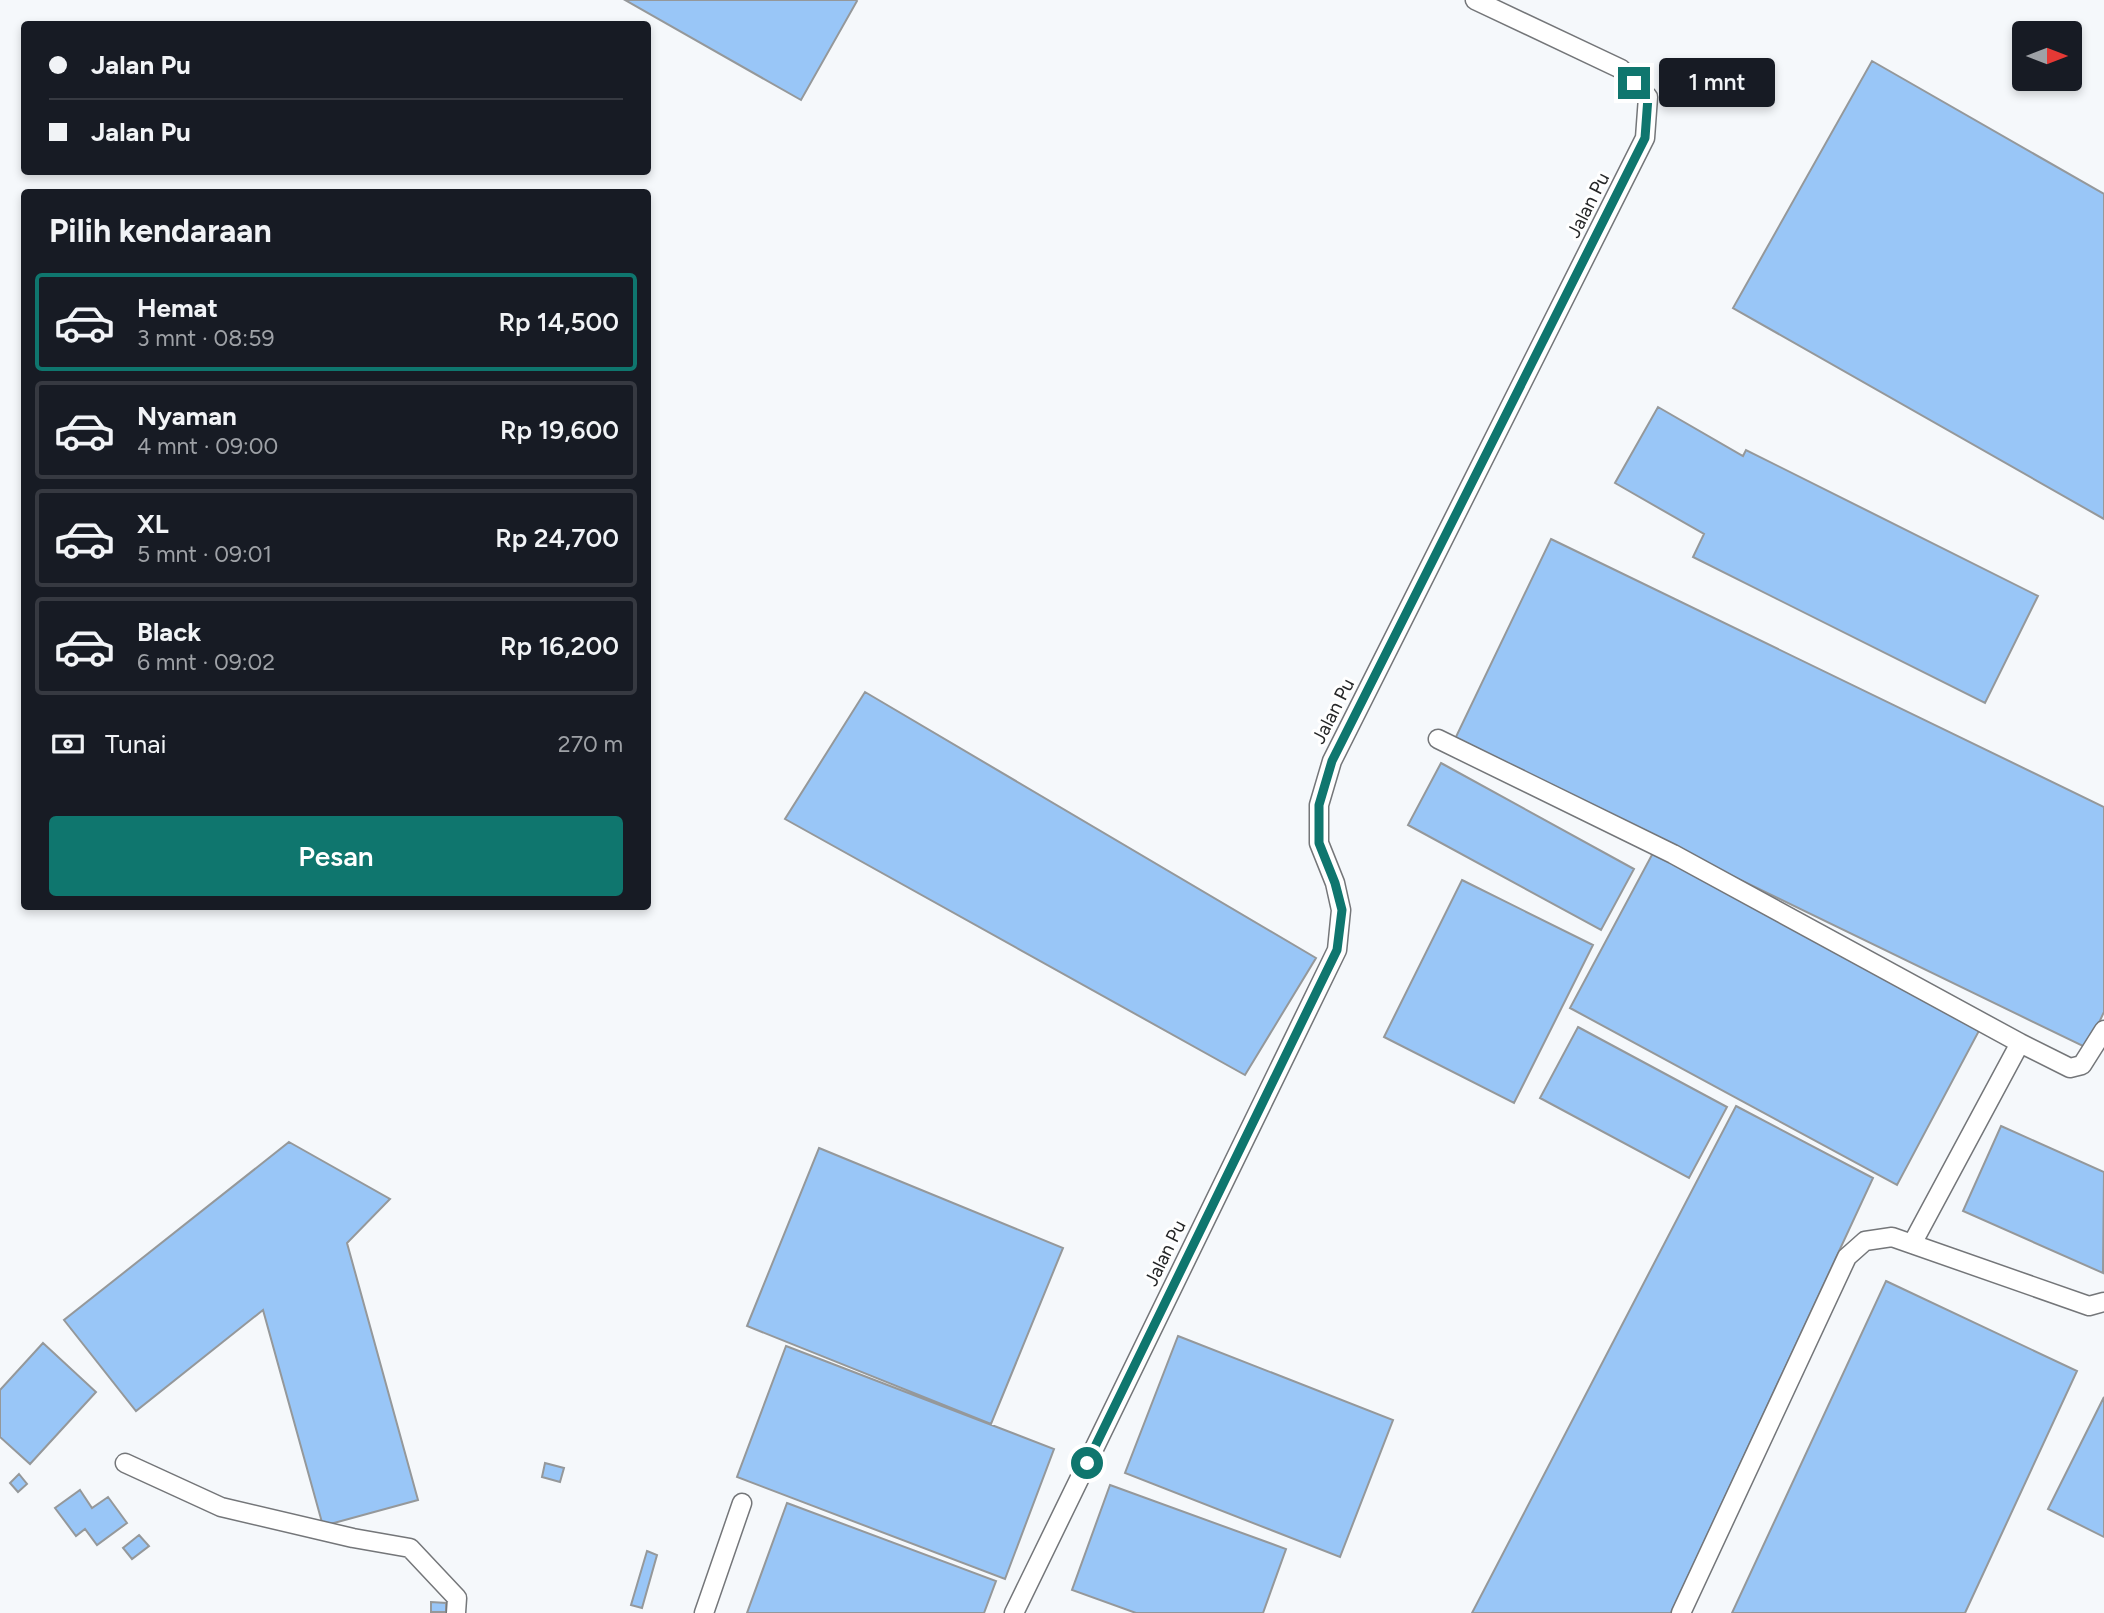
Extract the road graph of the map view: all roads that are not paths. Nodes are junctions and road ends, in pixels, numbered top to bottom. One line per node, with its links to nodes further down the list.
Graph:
1 (1475, 0): 11 (lane, Jalan Pu)
2 (1438, 739): 4 (lane)
3 (2104, 1030): 4 (lane)
4 (2020, 1044): 5 (lane)
5 (1912, 1244): 6 (lane); 12 (lane)
6 (2104, 1302)
7 (125, 1463): 9 (lane)
8 (742, 1503): 10 (lane)
9 (456, 1613)
10 (704, 1613)
11 (1014, 1613)
12 (1681, 1613)

